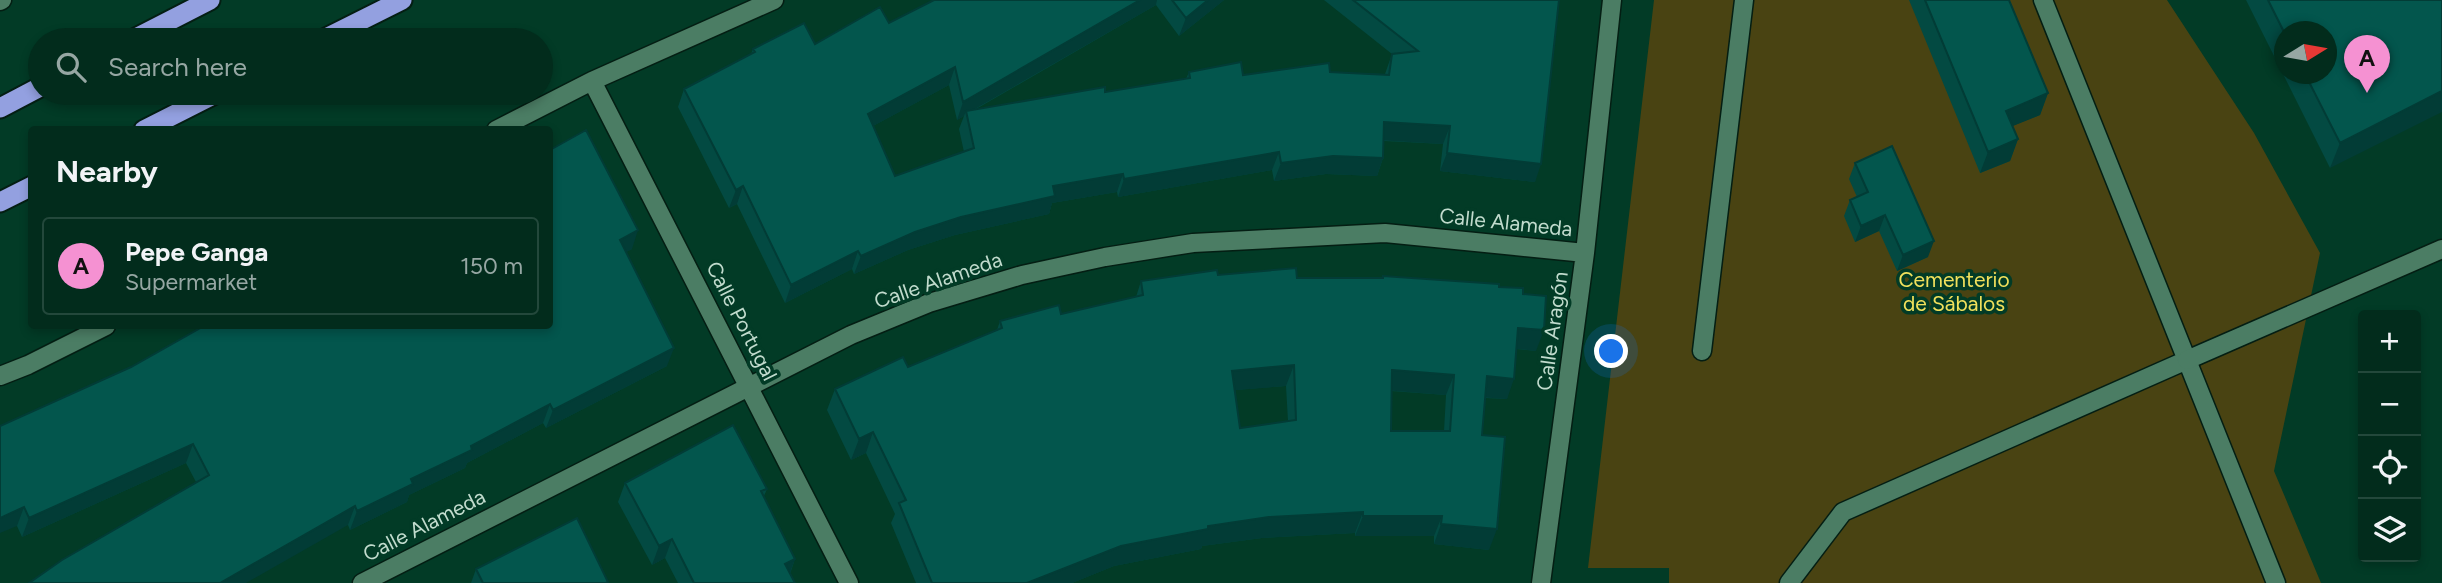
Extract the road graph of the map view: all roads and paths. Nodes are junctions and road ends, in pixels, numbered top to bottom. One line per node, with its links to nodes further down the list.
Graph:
1 (210, 0): 7 (highway)
2 (402, 0): 8 (highway)
3 (774, 0): 9 (street)
4 (1612, 0): 20 (street, Calle Aragón)
5 (1744, 0): 22 (street)
6 (2043, 0): 23 (street)
7 (155, 28)
8 (346, 28)
9 (592, 81): 11 (street); 25 (street, Calle Portugal)
10 (28, 93): 14 (highway)
11 (553, 101)
12 (193, 105): 15 (highway)
13 (545, 105): 16 (street)
14 (0, 107)
15 (152, 126)
16 (504, 126)
17 (28, 188): 18 (highway)
18 (0, 202)
19 (2442, 249): 23 (street)
20 (1585, 253): 25 (street, Calle Alameda); 29 (street, Calle Aragón)
21 (100, 329): 24 (street)
22 (1702, 351)
23 (2187, 360): 30 (street); 31 (street)
24 (0, 376)
25 (749, 385): 26 (street, Calle Alameda); 28 (street, Calle Portugal)
26 (385, 577): 27 (street, Calle Alameda)
27 (362, 583)
28 (849, 583)
29 (1541, 583)
30 (1789, 583)
31 (2276, 583)

